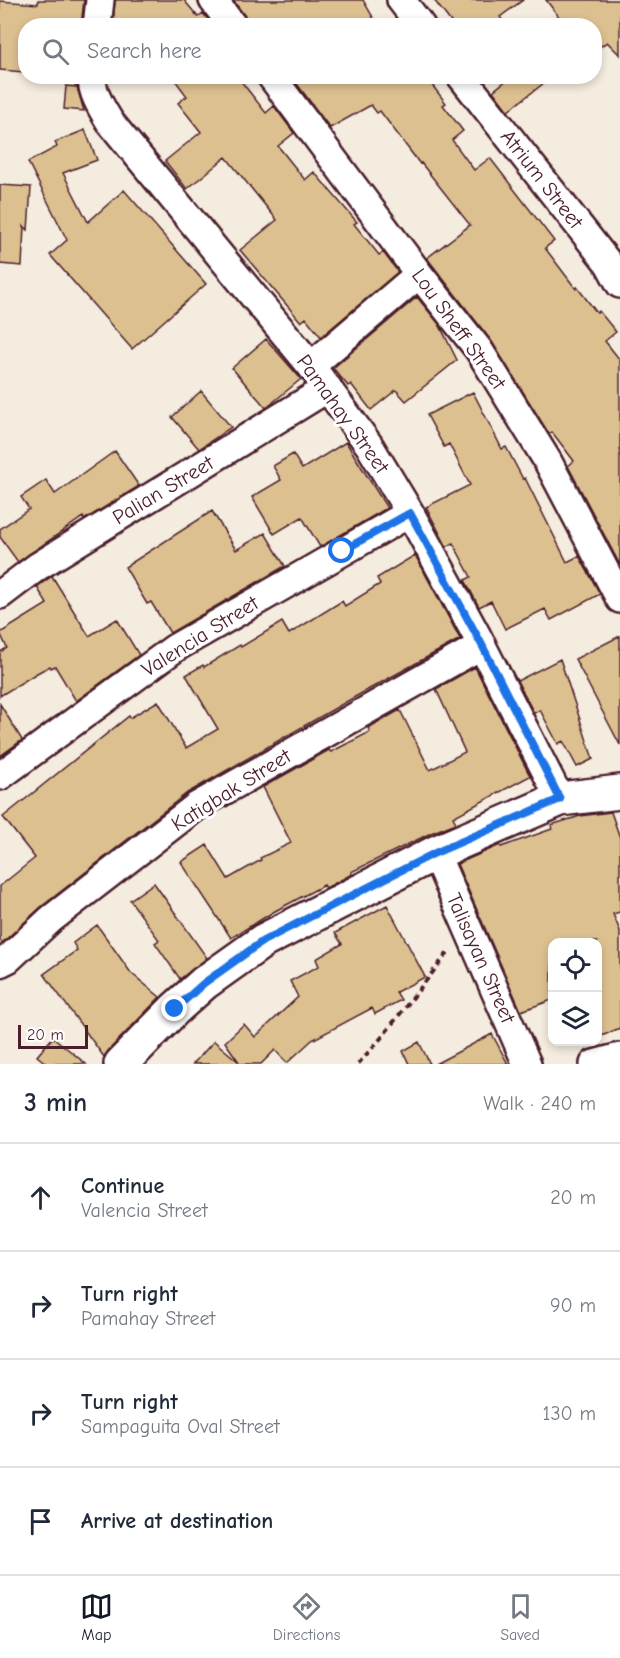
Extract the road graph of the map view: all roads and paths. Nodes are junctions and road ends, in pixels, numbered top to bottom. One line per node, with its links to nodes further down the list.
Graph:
1 (100, 0): 4 (street)
2 (213, 0): 5 (street)
3 (401, 0): 6 (street)
4 (98, 18)
5 (227, 18)
6 (415, 18)
7 (92, 84): 12 (street, Pamahay Street)
8 (277, 84): 11 (street, Lou Sheff Street)
9 (467, 84): 10 (street, Atrium Street)
10 (616, 269)
11 (419, 274): 12 (street); 16 (street, Lou Sheff Street)
12 (310, 366): 13 (street, Pamahay Street)
13 (328, 388): 14 (street, Pamahay Street); 15 (street, Palian Street)
14 (410, 513): 17 (street, Pamahay Street); 18 (street, Valencia Street)
15 (0, 594)
16 (620, 599)
17 (482, 645): 19 (street, Pamahay Street); 23 (street, Katigbak Street)
18 (0, 776)
19 (556, 790): 20 (main road); 21 (main road)
20 (620, 792)
21 (435, 853): 22 (street, Talisayan Street); 25 (main road)
22 (468, 927): 26 (path); 27 (street, Talisayan Street)
23 (0, 963)
24 (620, 1057): 28 (street)
25 (121, 1064)
26 (358, 1064)
27 (527, 1064)
28 (594, 1064)

